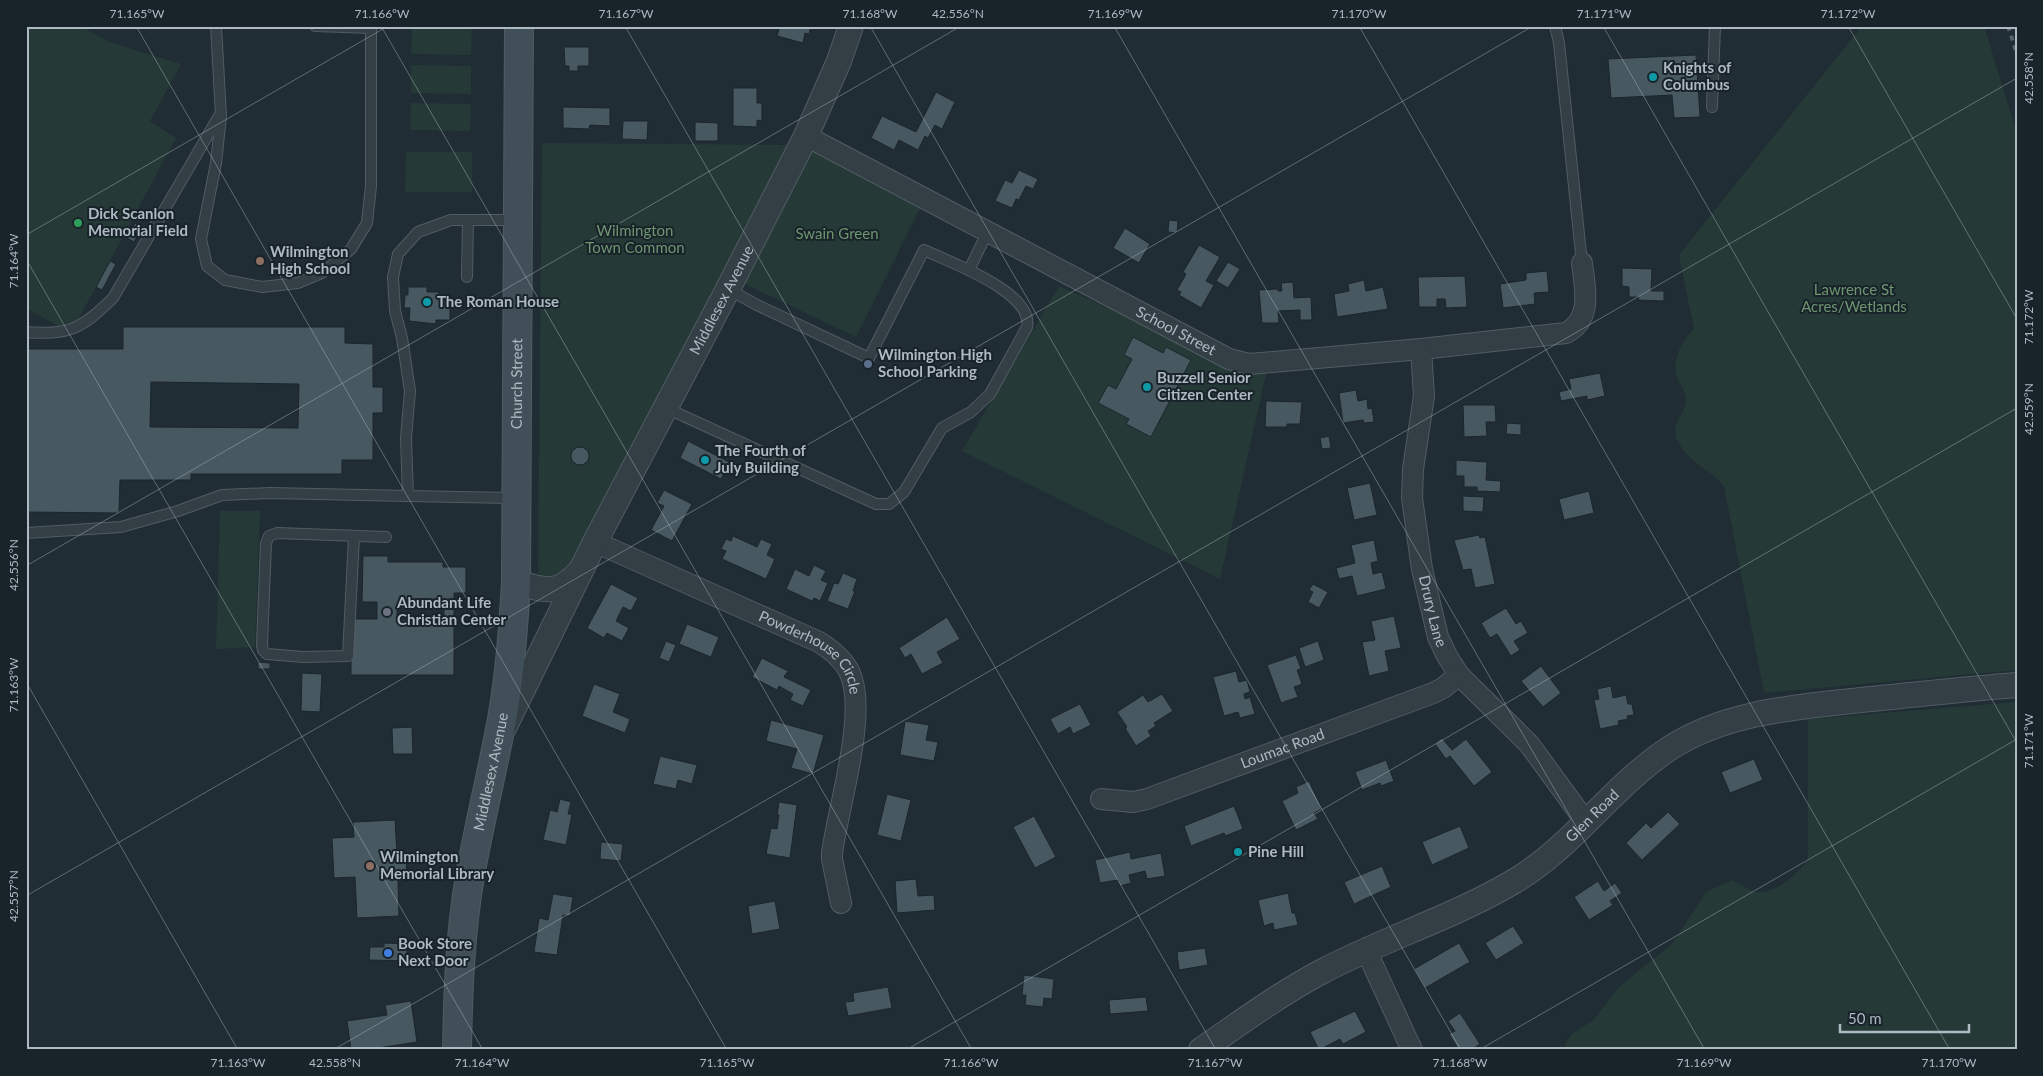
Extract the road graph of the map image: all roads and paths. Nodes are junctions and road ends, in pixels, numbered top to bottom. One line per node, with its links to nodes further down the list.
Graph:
1 (216, 26): 9 (lane)
2 (315, 26): 7 (lane)
3 (519, 26): 12 (main road, Church Street)
4 (851, 26): 10 (street, Middlesex Avenue)
5 (1555, 26): 14 (lane)
6 (1715, 26): 8 (lane)
7 (371, 27): 9 (lane)
8 (1712, 107)
9 (221, 113): 18 (lane)
10 (806, 136): 13 (street, School Street); 17 (street, Middlesex Avenue)
11 (468, 220): 12 (lane); 16 (lane); 21 (lane)
12 (517, 220): 22 (main road, Church Street)
13 (988, 232): 15 (lane); 19 (street, School Street)
14 (1582, 263): 19 (street, School Street)
15 (969, 270): 17 (lane); 20 (lane)
16 (467, 277)
17 (728, 289): 20 (street, Middlesex Avenue)
18 (26, 332)
19 (1421, 349): 29 (street, Drury Lane)
20 (665, 407): 26 (street, Middlesex Avenue)
21 (408, 496): 22 (lane); 23 (lane)
22 (516, 498): 28 (main road, Church Street)
23 (26, 533)
24 (354, 536): 24 (lane); 25 (lane)
25 (386, 537)
26 (595, 542): 27 (street, Middlesex Avenue); 34 (street, Powderhouse Circle)
27 (581, 570): 28 (street, Middlesex Avenue); 31 (street, Middlesex Avenue)
28 (516, 582): 31 (main road, Church Street)
29 (1459, 675): 32 (street, Loumac Road); 33 (street, Drury Lane)
30 (2017, 685): 33 (street, Glen Road)
31 (498, 739): 36 (main road, Middlesex Avenue)
32 (1101, 799)
33 (1586, 822): 35 (street, Glen Road)
34 (841, 903)
35 (1366, 950): 37 (street, Glen Road); 38 (street)
36 (457, 1050)
37 (1201, 1050)
38 (1412, 1050)

